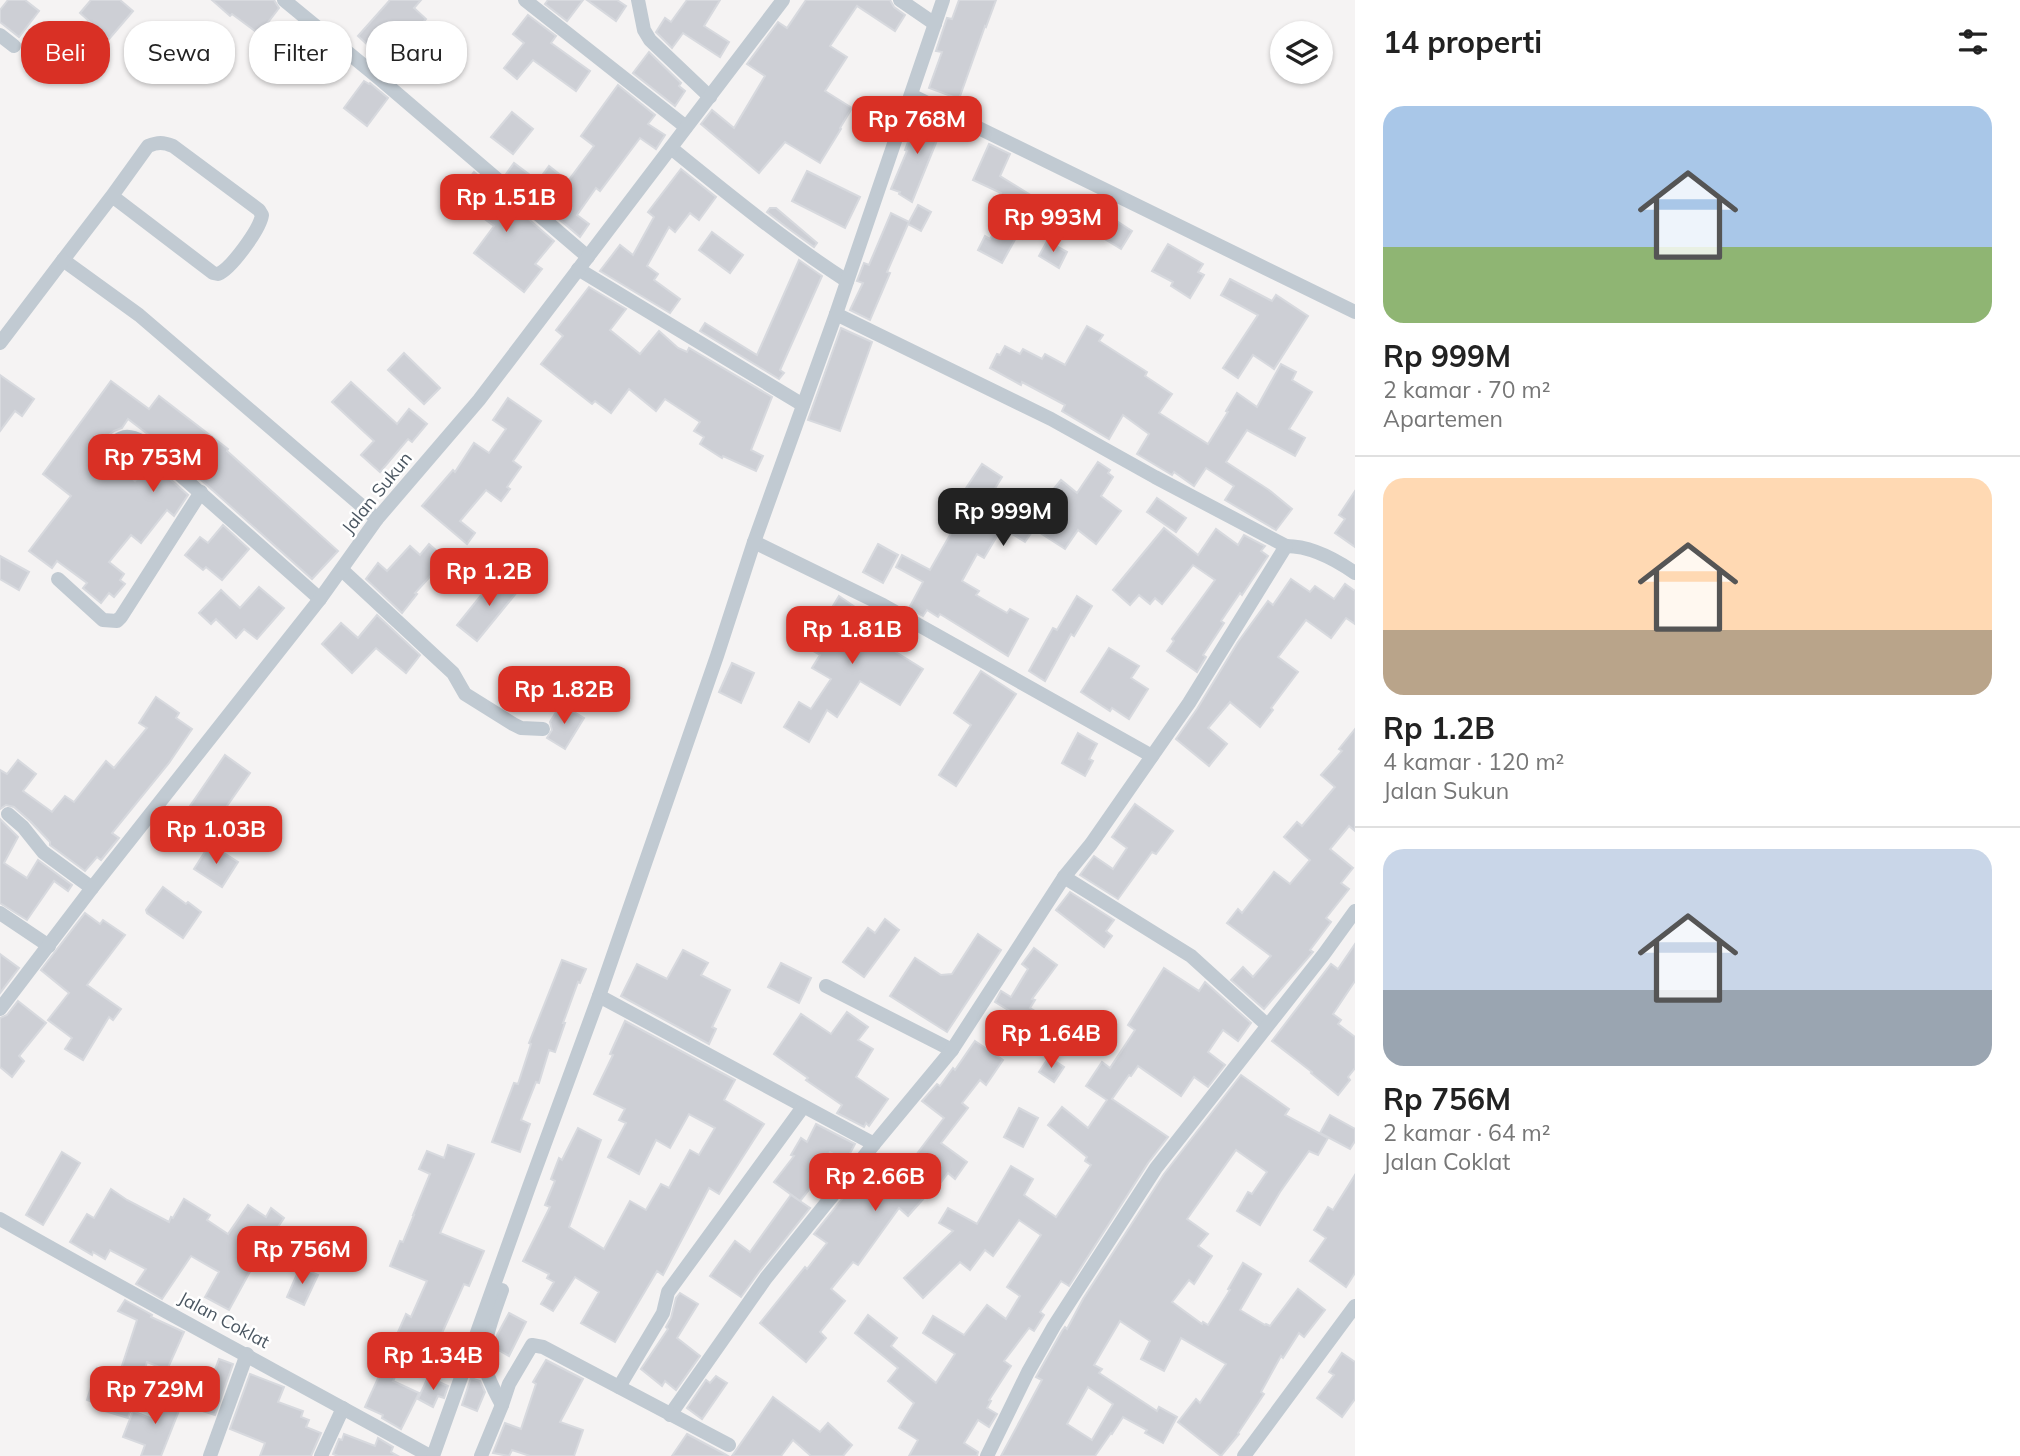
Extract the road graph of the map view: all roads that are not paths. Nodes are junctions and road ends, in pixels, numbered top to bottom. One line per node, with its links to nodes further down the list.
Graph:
1 (284, 0): 15 (street)
2 (525, 0): 12 (street)
3 (638, 0): 11 (street)
4 (783, 0): 11 (street, Jalan Sukun)
5 (900, 0): 7 (street)
6 (943, 0): 7 (street)
7 (935, 24): 10 (street)
8 (0, 35): 9 (street)
9 (15, 46)
10 (911, 95): 18 (street); 19 (street)
11 (710, 97): 12 (street, Jalan Sukun)
12 (687, 127): 13 (street, Jalan Sukun)
13 (671, 148): 15 (street, Jalan Sukun); 18 (street)
14 (112, 196): 14 (street); 16 (street)
15 (588, 257): 17 (street, Jalan Sukun)
16 (63, 260): 21 (street); 25 (street)
17 (579, 270): 22 (street); 25 (street, Jalan Sukun)
18 (847, 281): 20 (street)
19 (1355, 312)
20 (836, 314): 22 (street); 27 (street)
21 (0, 343)
22 (803, 405): 26 (street)
23 (107, 449): 24 (street)
24 (201, 492): 30 (street); 31 (street)
25 (377, 519): 28 (street, Jalan Sukun)
26 (754, 542): 33 (street); 41 (street)
27 (1286, 546): 29 (street); 33 (street)
28 (342, 570): 31 (street, Jalan Sukun); 32 (street)
29 (1355, 573)
30 (58, 579)
31 (320, 599): 36 (street, Jalan Sukun)
32 (543, 729)
33 (1152, 756): 35 (street)
34 (8, 814): 36 (street)
35 (1064, 877): 43 (street); 44 (street)
36 (92, 888): 39 (street, Jalan Sukun)
37 (1355, 911): 43 (street)
38 (0, 913): 39 (street)
39 (49, 946): 42 (street, Jalan Sukun)
40 (826, 986): 44 (street)
41 (599, 996): 45 (street); 47 (street)
42 (0, 1009)
43 (1267, 1025): 60 (street)
44 (952, 1050): 46 (street)
45 (803, 1107): 46 (street); 51 (street)
46 (874, 1144): 54 (street)
47 (530, 1184): 52 (street); 58 (street)
48 (0, 1219): 50 (street, Jalan Coklat)
49 (1355, 1306): 61 (street)
50 (247, 1354): 53 (street, Jalan Coklat); 56 (street)
51 (619, 1387): 52 (street); 54 (street)
52 (502, 1405): 59 (street)
53 (343, 1408): 57 (street); 58 (street, Jalan Coklat)
54 (670, 1415): 55 (street)
55 (729, 1445)
56 (210, 1456)
57 (321, 1456)
58 (432, 1456)
59 (481, 1456)
60 (987, 1456)
61 (1244, 1456)

